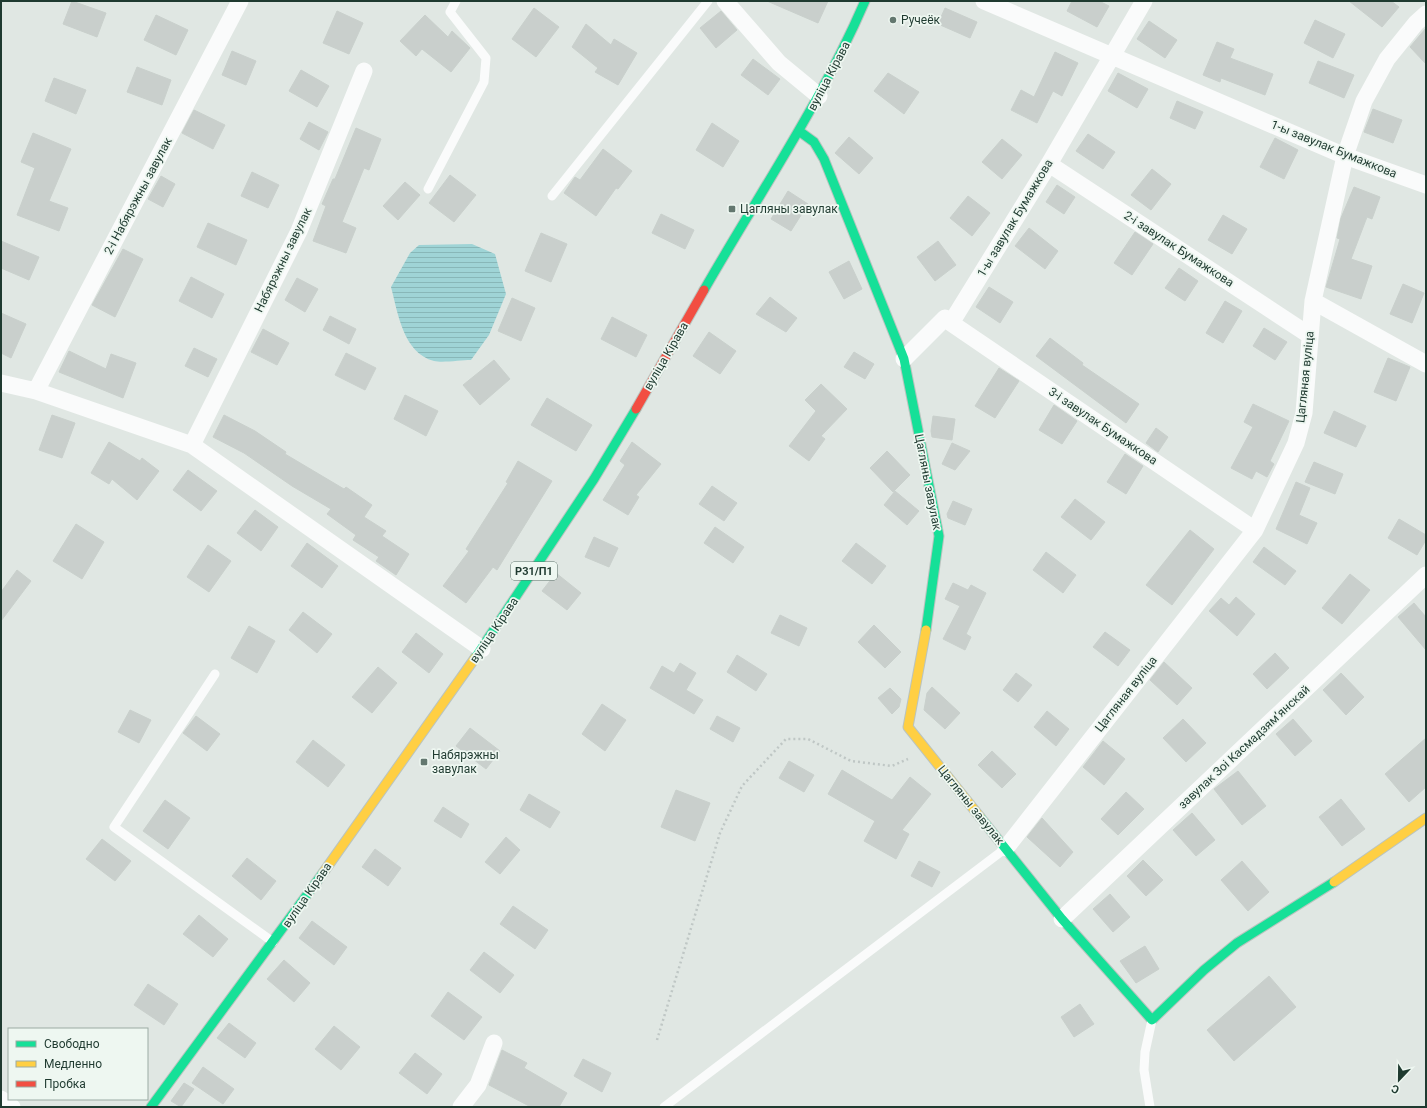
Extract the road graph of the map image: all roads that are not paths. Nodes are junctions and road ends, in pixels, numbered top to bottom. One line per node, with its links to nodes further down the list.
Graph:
1 (240, 1): 24 (street, 2-і Набярэжны завулак)
2 (456, 1): 16 (lane)
3 (708, 1): 17 (lane)
4 (725, 1): 11 (street)
5 (865, 1): 11 (street, вуліца Кірава / Р31/П1)
6 (984, 1): 9 (street, 1-ы завулак Бумажкова)
7 (1144, 1): 9 (street)
8 (1426, 14): 13 (street, Цагляная вуліца)
9 (1111, 56): 13 (street, 1-ы завулак Бумажкова); 14 (street, 1-ы завулак Бумажкова)
10 (364, 71): 25 (street, Набярэжны завулак)
11 (820, 96): 12 (street, вуліца Кірава / Р31/П1)
12 (800, 131): 21 (street, Цагляны завулак); 28 (street, вуліца Кірава / Р31/П1)
13 (1345, 156): 15 (street, 1-ы завулак Бумажкова); 18 (street, Цагляная вуліца)
14 (1049, 164): 19 (street, 1-ы завулак Бумажкова); 20 (street, 2-і завулак Бумажкова)
15 (1426, 185)
16 (428, 189)
17 (552, 196)
18 (1313, 301): 20 (street, Цагляная вуліца); 22 (street)
19 (951, 322): 21 (street); 26 (street, 3-і завулак Бумажкова)
20 (1309, 335): 26 (street, Цагляная вуліца)
21 (904, 359): 31 (street, Цагляны завулак)
22 (1426, 364)
23 (1, 383): 24 (street)
24 (36, 391): 25 (street)
25 (192, 445): 28 (street)
26 (1255, 530): 31 (street, Цагляная вуліца)
27 (1426, 575): 32 (street, завулак Зоі Касмадзямʼянскай)
28 (482, 649): 33 (street, вуліца Кірава / Р31/П1)
29 (215, 674): 33 (lane)
30 (1426, 818): 34 (street)
31 (1006, 848): 32 (street); 40 (lane)
32 (1062, 919): 34 (street)
33 (273, 942): 38 (street, вуліца Кірава / Р31/П1)
34 (1152, 1020): 41 (lane)
35 (494, 1043): 39 (street)
36 (1, 1099): 37 (street)
37 (12, 1107)
38 (151, 1107)
39 (461, 1107)
40 (664, 1107)
41 (1150, 1107)

